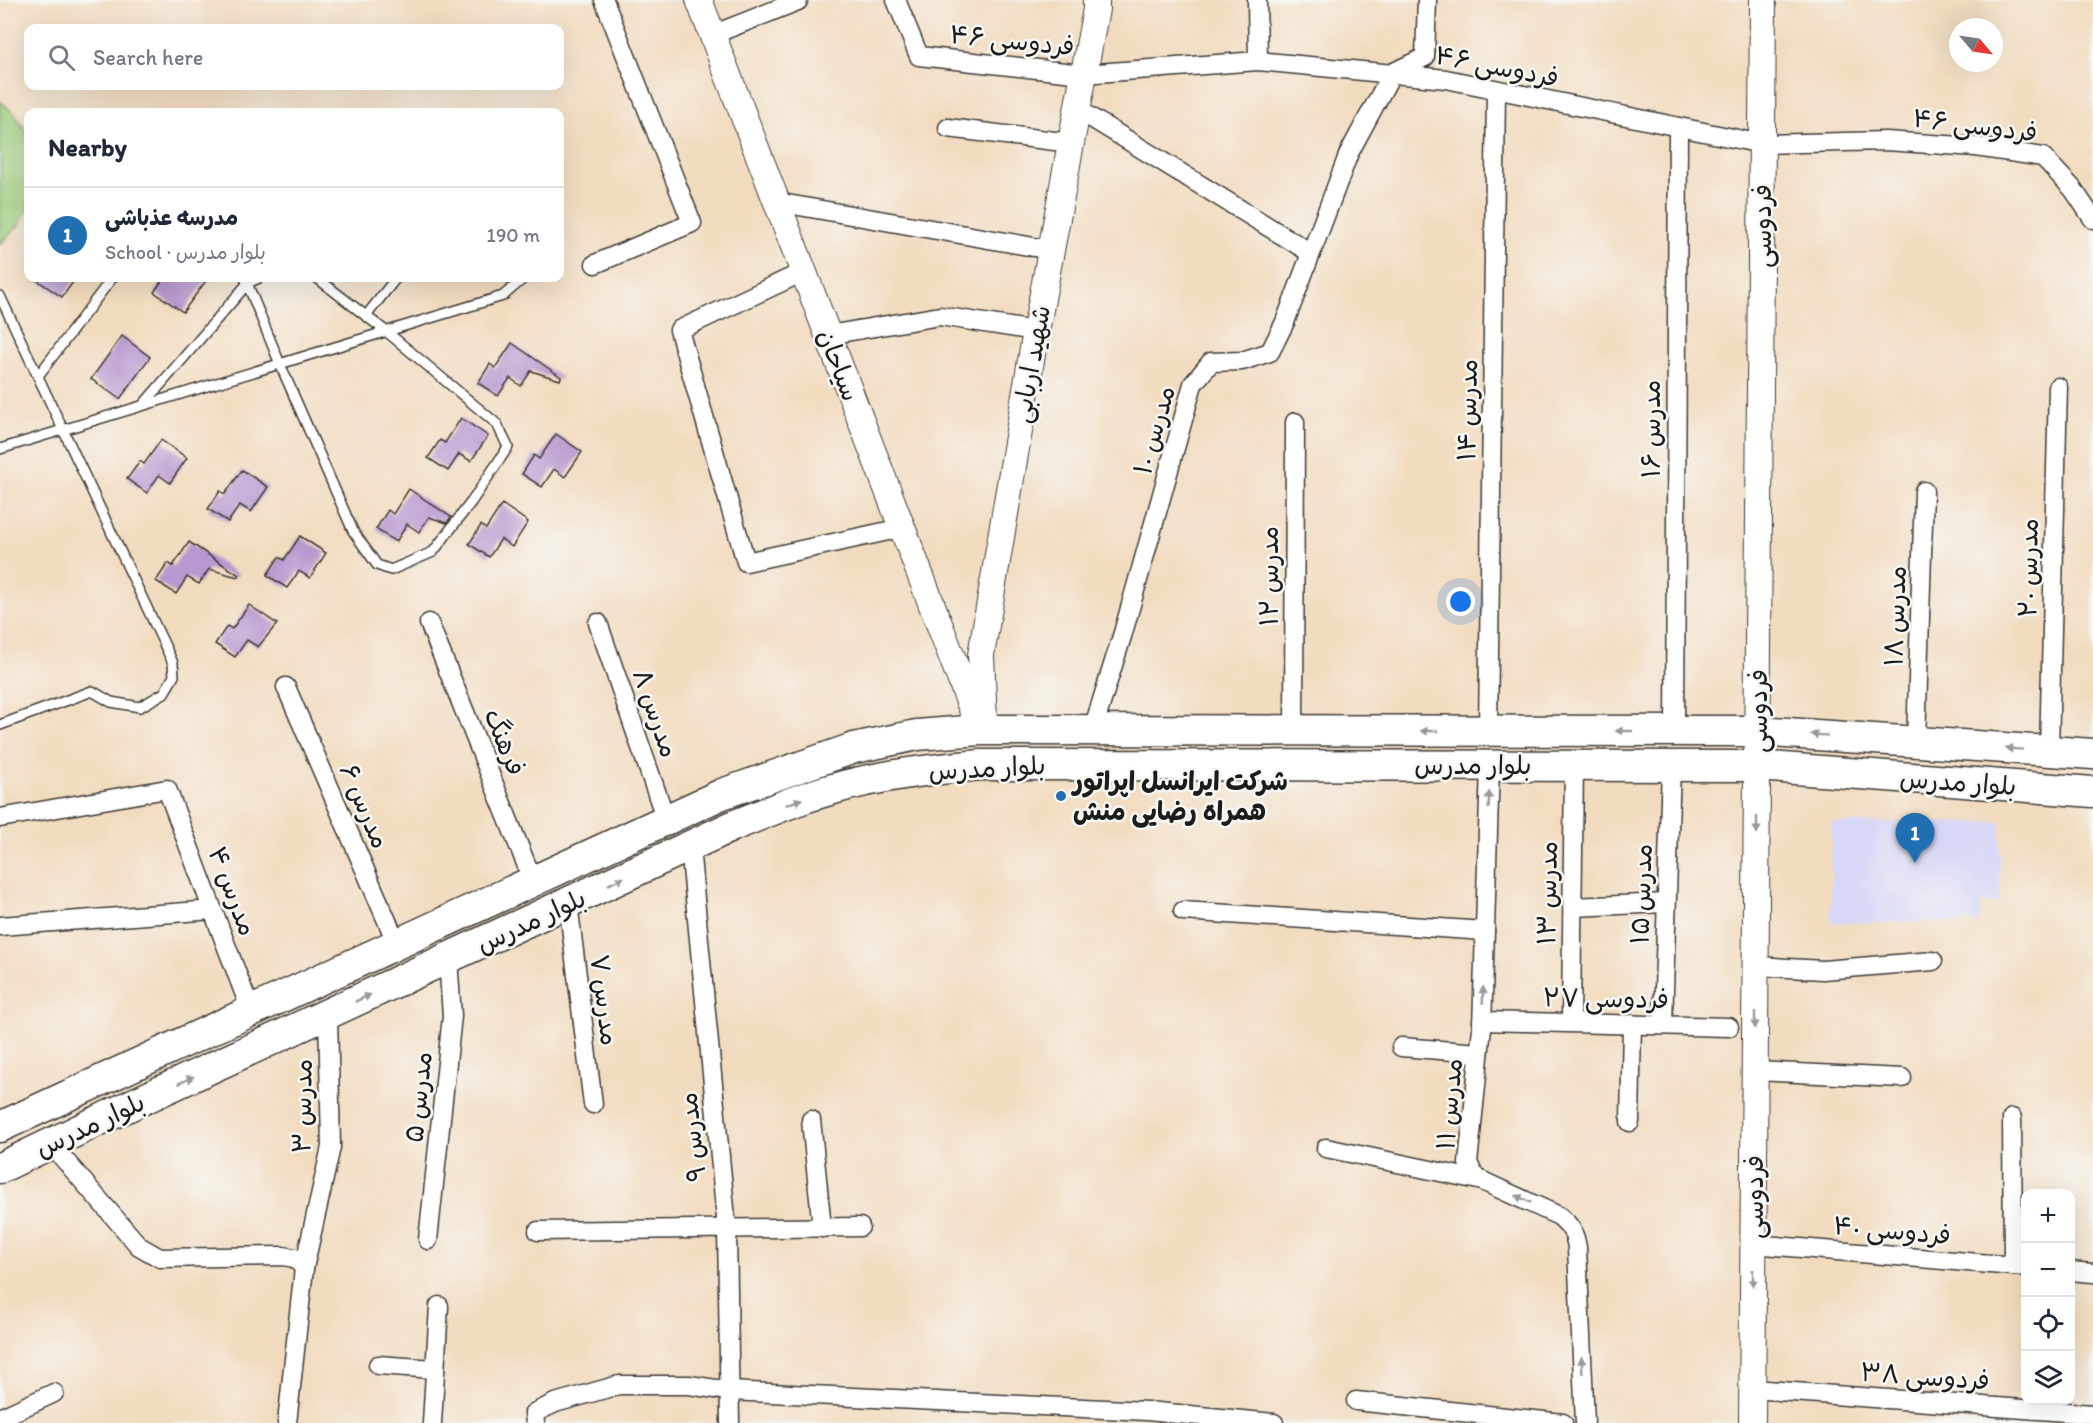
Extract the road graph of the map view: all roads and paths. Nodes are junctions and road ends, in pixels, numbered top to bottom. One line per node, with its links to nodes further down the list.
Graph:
1 (604, 0): 23 (street)
2 (699, 0): 9 (street, سیاحان)
3 (896, 0): 11 (street, فردوسی ۴۶)
4 (1096, 0): 11 (street, شهید اربابی)
5 (1257, 0): 10 (street)
6 (1427, 0): 12 (street)
7 (1763, 0): 18 (street, فردوسی)
8 (798, 1): 9 (street)
9 (712, 35): 19 (street, سیاحان)
10 (1258, 61): 11 (street, فردوسی ۴۶); 12 (street, فردوسی ۴۶)
11 (1083, 74): 14 (street, شهید اربابی)
12 (1392, 74): 13 (street, فردوسی ۴۶); 22 (street, مدرس ۱۰)
13 (1496, 90): 16 (street, فردوسی ۴۶); 53 (street, مدرس ۱۴)
14 (1077, 109): 17 (street, شهید اربابی); 22 (street)
15 (948, 128): 17 (street)
16 (1678, 128): 18 (street, فردوسی ۴۶); 54 (street, مدرس ۱۶)
17 (1071, 143): 21 (street, شهید اربابی)
18 (1762, 144): 20 (street, فردوسی ۴۶); 55 (street, فردوسی)
19 (776, 202): 21 (street); 24 (street, سیاحان)
20 (2093, 219)
21 (1051, 250): 33 (street, شهید اربابی)
22 (1311, 253): 50 (street, مدرس ۱۰)
23 (595, 264)
24 (803, 272): 35 (street, سیاحان); 44 (street)
25 (109, 282): 37 (lane)
26 (244, 282): 39 (lane)
27 (247, 282): 36 (lane)
28 (322, 282): 32 (lane)
29 (393, 282): 32 (lane)
30 (519, 282): 34 (lane)
31 (0, 296): 37 (lane)
32 (366, 316): 34 (lane)
33 (1036, 331): 35 (street); 47 (street, شهید اربابی)
34 (387, 332): 36 (lane); 36 (lane)
35 (828, 335): 44 (street, سیاحان)
36 (280, 364): 39 (lane)
37 (38, 376): 41 (lane)
38 (2058, 387): 57 (street, مدرس ۲۰)
39 (143, 405): 41 (lane)
40 (1294, 422): 52 (street, مدرس ۱۲)
41 (64, 429): 42 (lane); 49 (lane)
42 (0, 448)
43 (1924, 491): 56 (street, مدرس ۱۸)
44 (902, 528): 47 (street, سیاحان)
45 (429, 623): 67 (street, فرهنگ)
46 (598, 623): 65 (street, مدرس ۸)
47 (971, 676): 51 (street, شهید اربابی)
48 (286, 687): 75 (street, مدرس ۶)
49 (0, 725)
50 (1093, 729): 51 (main road, بلوار مدرس); 52 (main road, بلوار مدرس)
51 (982, 730): 65 (main road, بلوار مدرس)
52 (1294, 730): 53 (main road, بلوار مدرس, one-way to 52)
53 (1488, 731): 54 (main road, بلوار مدرس, one-way to 53)
54 (1675, 731): 55 (main road, بلوار مدرس)
55 (1758, 731): 56 (main road, بلوار مدرس, one-way to 55); 62 (street, فردوسی)
56 (1916, 742): 57 (main road, بلوار مدرس, one-way to 56)
57 (2049, 751): 58 (main road, بلوار مدرس)
58 (2093, 754)
59 (1490, 765): 60 (main road, بلوار مدرس); 66 (main road, بلوار مدرس, one-way to 59); 74 (street, مدرس ۱۱, one-way to 59)
60 (1574, 765): 61 (main road, بلوار مدرس); 70 (street, مدرس ۱۳)
61 (1671, 766): 62 (main road, بلوار مدرس); 69 (street, مدرس ۱۵)
62 (1757, 766): 63 (main road, بلوار مدرس); 78 (street, فردوسی, one-way to 78)
63 (2093, 792)
64 (0, 818): 71 (street, مدرس ۴)
65 (666, 820): 67 (main road, بلوار مدرس)
66 (690, 847): 68 (main road, بلوار مدرس, one-way to 66); 103 (street, مدرس ۹)
67 (533, 881): 75 (main road, بلوار مدرس)
68 (568, 903): 76 (main road, بلوار مدرس); 92 (street, مدرس ۷)
69 (1666, 903): 70 (street); 84 (street, مدرس ۱۵)
70 (1572, 907): 82 (street, مدرس ۱۳)
71 (213, 910): 73 (street); 79 (street, مدرس ۴)
72 (1184, 911): 74 (street)
73 (0, 926)
74 (1485, 931): 81 (street, مدرس ۱۱, one-way to 74)
75 (397, 944): 79 (main road, بلوار مدرس)
76 (448, 959): 80 (main road, بلوار مدرس, one-way to 76); 105 (street, مدرس ۵)
77 (1933, 961): 78 (street)
78 (1756, 966): 89 (street, فردوسی, one-way to 89)
79 (251, 1011): 88 (main road, بلوار مدرس)
80 (328, 1014): 91 (main road, بلوار مدرس, one-way to 80); 108 (street, مدرس ۳)
81 (1482, 1021): 82 (street, فردوسی ۲۷); 87 (street, مدرس ۱۱)
82 (1571, 1022): 83 (street, فردوسی ۲۷)
83 (1632, 1024): 84 (street, فردوسی ۲۷); 95 (street)
84 (1663, 1024): 85 (street, فردوسی ۲۷)
85 (1729, 1027)
86 (1401, 1047): 87 (street)
87 (1479, 1053): 100 (street, مدرس ۱۱)
88 (126, 1069): 91 (main road); 96 (main road, بلوار مدرس)
89 (1755, 1071): 90 (street); 106 (street, فردوسی)
90 (1902, 1078)
91 (140, 1101): 97 (main road, بلوار مدرس)
92 (592, 1104)
93 (2012, 1118): 107 (street)
94 (811, 1120): 102 (street)
95 (1630, 1122)
96 (0, 1127)
97 (50, 1143): 99 (main road, بلوار مدرس); 108 (street)
98 (1326, 1148): 100 (street)
99 (0, 1168)
100 (1483, 1181): 127 (street, مدرس ۱۱, one-way to 100)
101 (860, 1227): 102 (street)
102 (822, 1228): 103 (street)
103 (727, 1229): 104 (street); 115 (street, مدرس ۹)
104 (538, 1231)
105 (428, 1240)
106 (1753, 1244): 107 (street, فردوسی ۴۰); 114 (street, فردوسی, one-way to 114)
107 (2019, 1266)
108 (304, 1268): 121 (street, مدرس ۳)
109 (2075, 1271): 110 (street)
110 (2093, 1272)
111 (439, 1306): 113 (street)
112 (378, 1365): 113 (street)
113 (435, 1369): 122 (street)
114 (1752, 1389): 119 (street, فردوسی ۳۸); 128 (street, فردوسی)
115 (729, 1391): 118 (street); 123 (street); 124 (street, مدرس ۹)
116 (54, 1393): 120 (street)
117 (1356, 1401): 126 (street)
118 (1024, 1414): 125 (street)
119 (2093, 1414)
120 (0, 1418)
121 (287, 1423)
122 (432, 1423)
123 (535, 1423)
124 (730, 1423)
125 (1274, 1423)
126 (1563, 1423)
127 (1585, 1423)
128 (1752, 1423)

